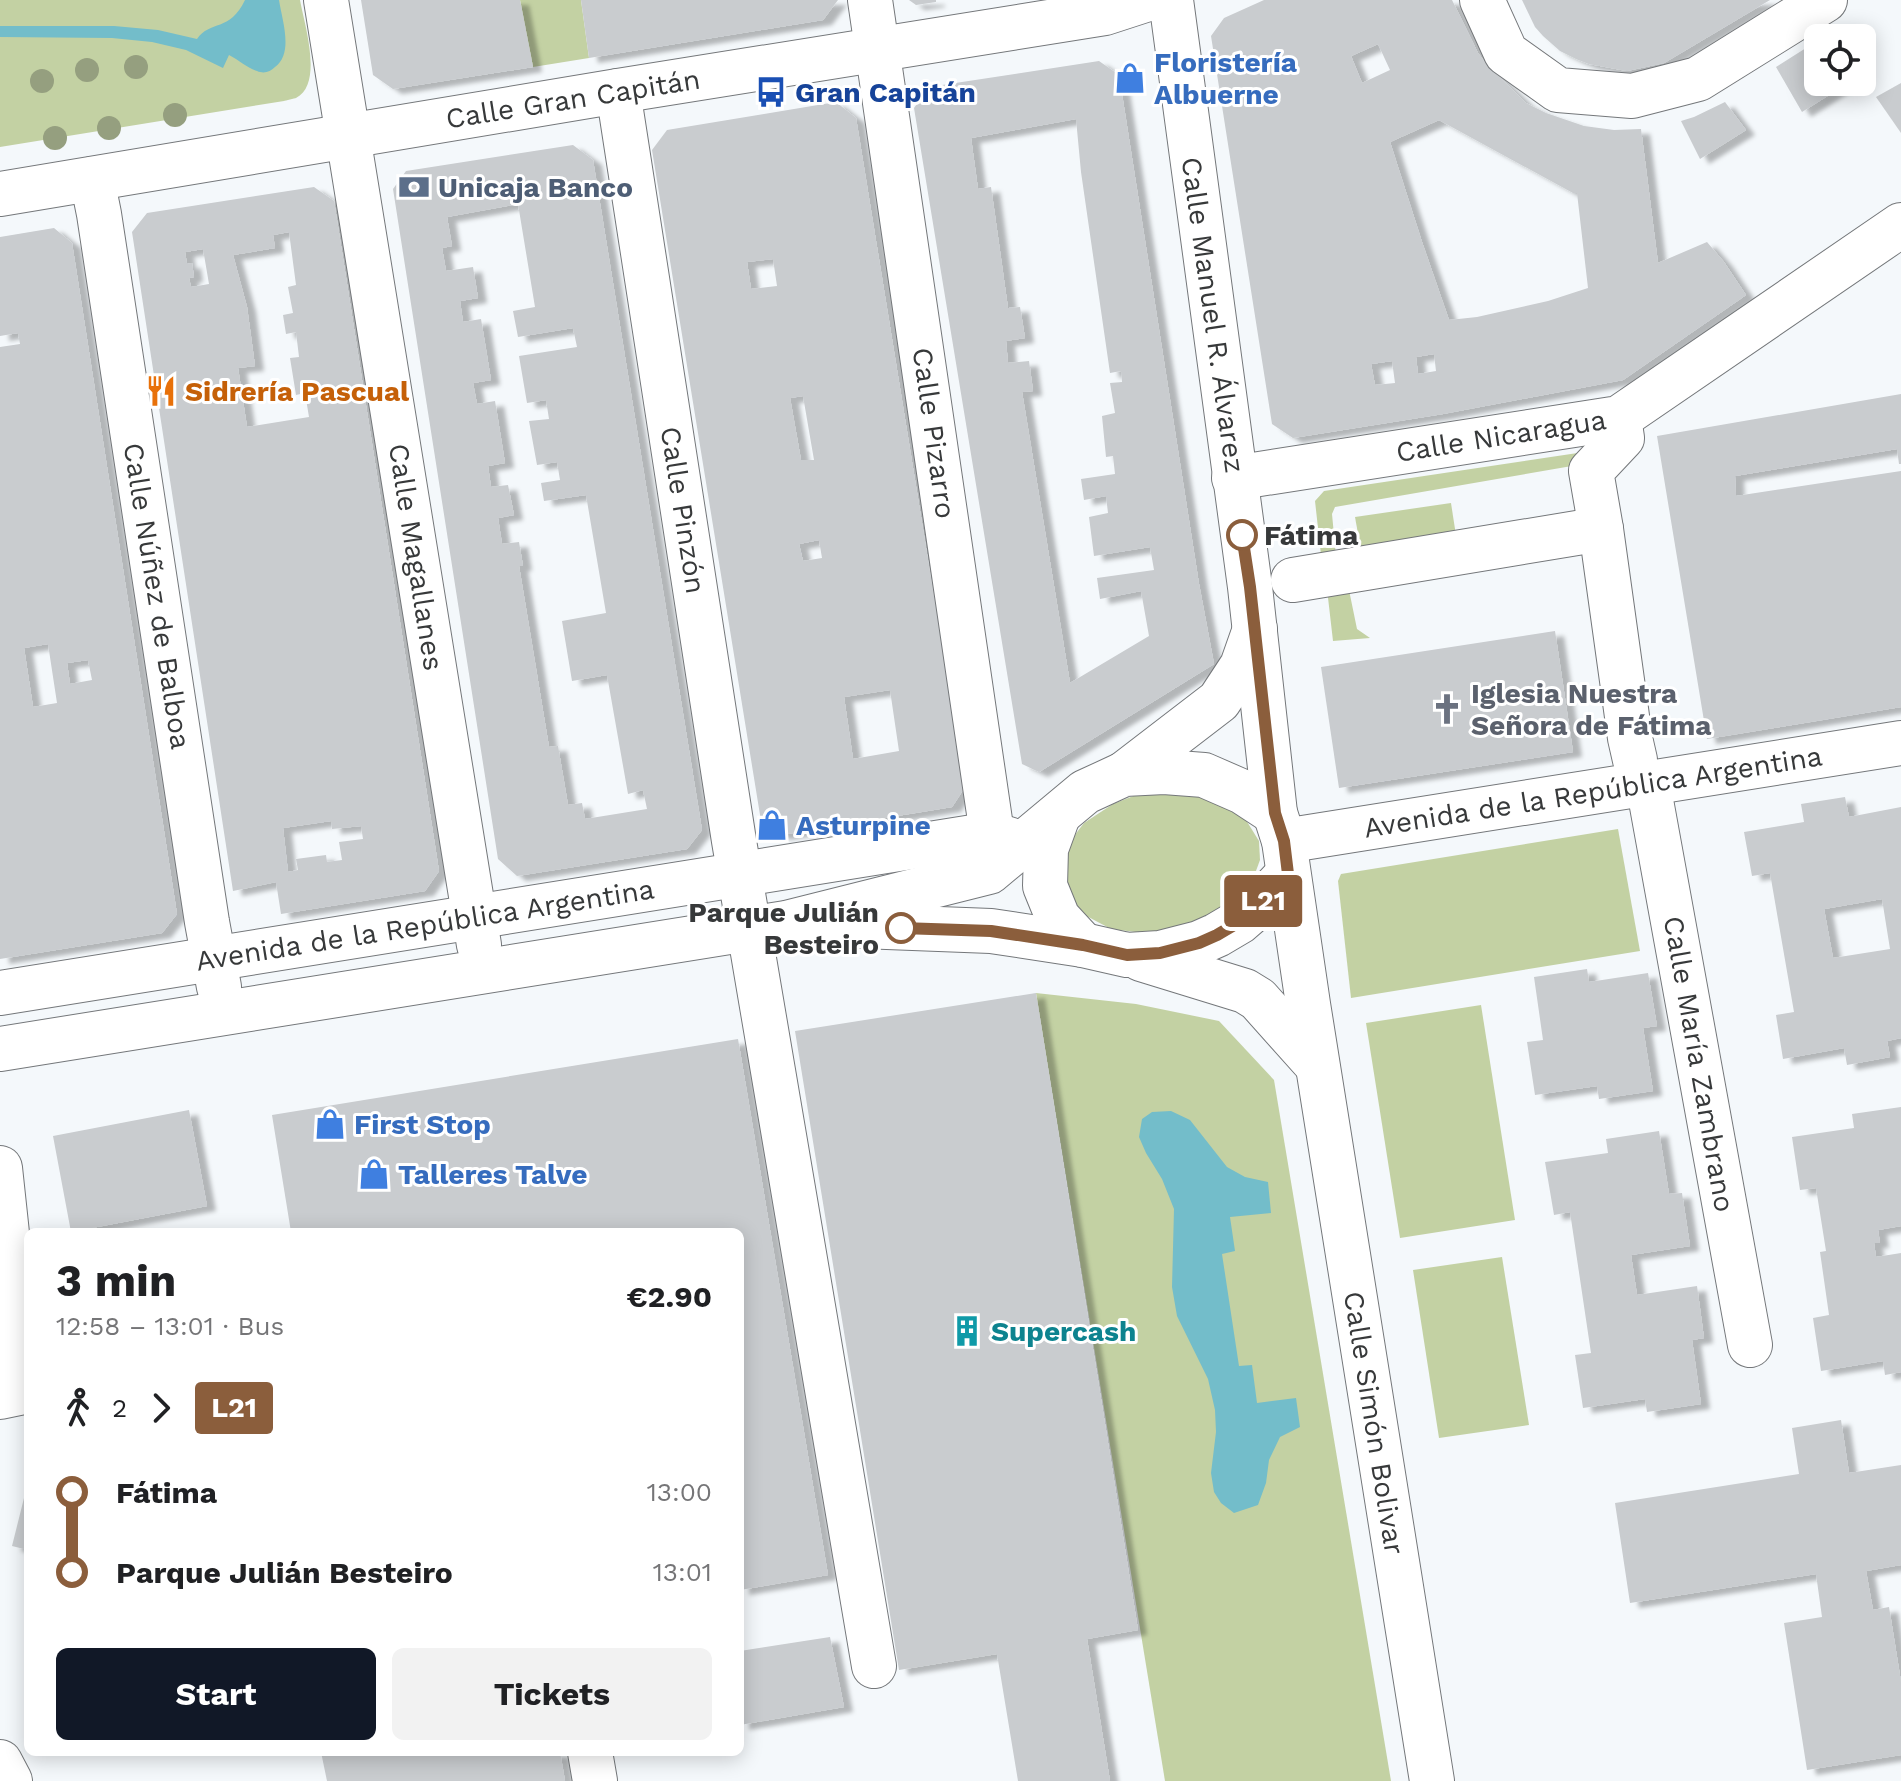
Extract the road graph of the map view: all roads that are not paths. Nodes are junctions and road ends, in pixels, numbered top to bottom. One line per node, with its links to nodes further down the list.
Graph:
1 (326, 0): 9 (street, Calle Magallanes)
2 (870, 0): 7 (street, Calle Pizarro)
3 (1145, 0): 7 (street, Calle Gran Capitán)
4 (1171, 0): 14 (street, Calle Manuel R. Álvarez)
5 (1482, 0): 6 (street)
6 (1825, 0)
7 (877, 49): 8 (street, Calle Gran Capitán); 22 (street, Calle Pizarro)
8 (618, 91): 9 (street, Calle Gran Capitán); 24 (street, Calle Pinzón)
9 (348, 136): 10 (street, Calle Gran Capitán); 25 (street, Calle Magallanes)
10 (92, 179): 11 (street, Calle Gran Capitán); 29 (street, Calle Núñez de Balboa)
11 (0, 194)
12 (1901, 225): 13 (street, Calle Nicaragua)
13 (1619, 418): 14 (street, Calle Nicaragua); 15 (street, Calle María Zambrano)
14 (1234, 478): 17 (street, Calle Manuel R. Álvarez)
15 (1601, 529): 16 (street); 19 (street, Calle María Zambrano)
16 (1293, 580)
17 (1255, 629): 20 (street, Calle Manuel R. Álvarez); 23 (street, Calle Manuel R. Álvarez)
18 (1901, 743): 19 (street, Avenida de la República Argentina)
19 (1641, 772): 23 (street, Avenida de la República Argentina); 36 (street, Calle María Zambrano)
20 (1124, 774): 21 (street); 23 (street)
21 (1058, 816): 22 (street, Avenida de la República Argentina); 27 (street)
22 (1008, 839): 24 (street, Avenida de la República Argentina); 26 (street, Avenida de la República Argentina)
23 (1282, 843): 28 (street); 34 (street, Calle Simón Bolivar)
24 (740, 875): 25 (street, Avenida de la República Argentina); 26 (street, Calle Pinzón)
25 (474, 917): 29 (street, Avenida de la República Argentina); 30 (street, Calle Magallanes)
26 (767, 926): 27 (street, Avenida de la República Argentina); 30 (street, Avenida de la República Argentina); 38 (street, Calle Pinzón)
27 (1083, 945): 28 (street)
28 (1127, 955): 34 (street)
29 (214, 959): 31 (street, Avenida de la República Argentina); 32 (street, Calle Núñez de Balboa)
30 (483, 972): 32 (street, Avenida de la República Argentina)
31 (0, 993)
32 (223, 1013): 33 (street, Avenida de la República Argentina)
33 (0, 1049)
34 (1317, 1065): 43 (street, Calle Simón Bolivar)
35 (0, 1168): 37 (street)
36 (1750, 1345)
37 (0, 1397)
38 (874, 1666)
39 (591, 1756): 42 (street)
40 (0, 1762): 41 (street)
41 (10, 1781)
42 (595, 1781)
43 (1432, 1781)

